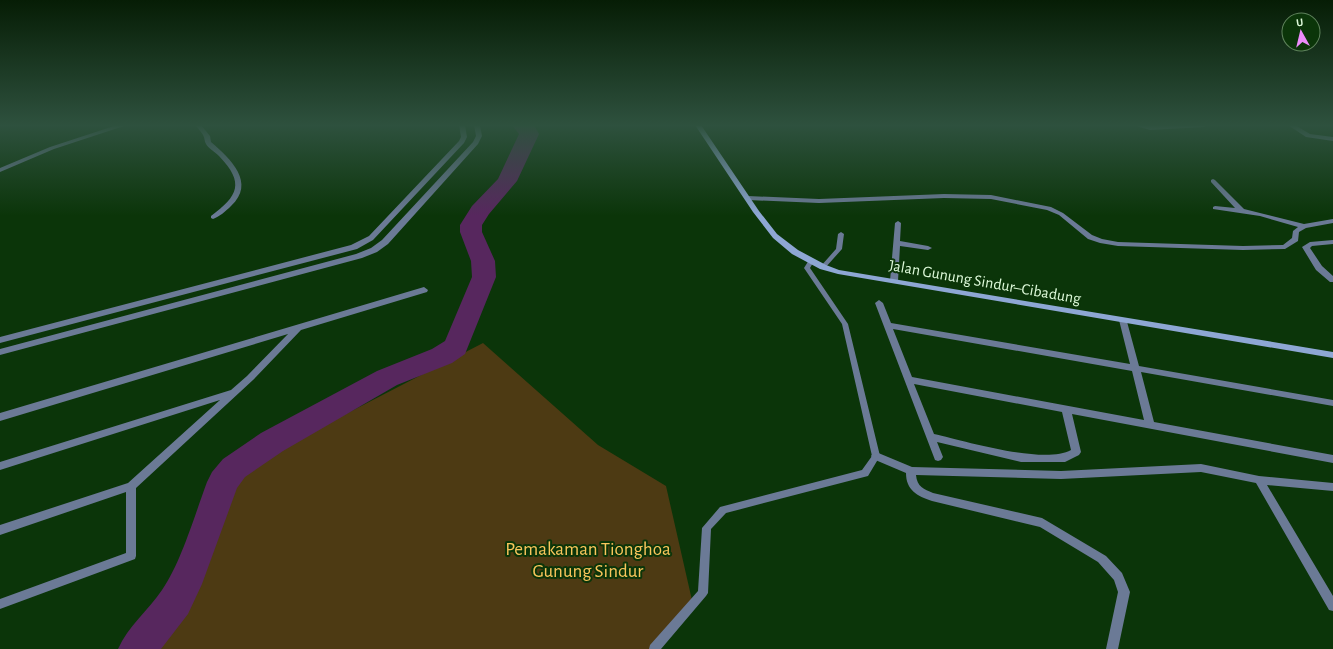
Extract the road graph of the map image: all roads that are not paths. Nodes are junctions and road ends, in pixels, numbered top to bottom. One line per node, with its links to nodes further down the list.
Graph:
1 (35, 155): 6 (street)
2 (223, 155): 11 (street)
3 (450, 155): 28 (street)
4 (465, 155): 29 (street)
5 (719, 155): 8 (street, Jalan Gunung Sindur–Cibadung)
6 (0, 170)
7 (1213, 181): 10 (street)
8 (748, 198): 14 (street); 19 (street, Jalan Gunung Sindur–Cibadung)
9 (1215, 208): 10 (street)
10 (1241, 210): 14 (street)
11 (213, 217)
12 (1333, 221): 14 (street)
13 (898, 223): 17 (street)
14 (1304, 226)
15 (841, 234): 20 (lane)
16 (1333, 242): 21 (street)
17 (896, 244): 18 (street); 22 (street)
18 (928, 248)
19 (811, 261): 20 (street, Jalan Gunung Sindur–Cibadung); 39 (lane)
20 (823, 267): 22 (street, Jalan Gunung Sindur–Cibadung)
21 (1333, 280)
22 (894, 281): 25 (street, Jalan Gunung Sindur–Cibadung)
23 (424, 290): 27 (street)
24 (880, 303): 26 (street)
25 (1123, 320): 30 (street, Jalan Gunung Sindur–Cibadung); 31 (street)
26 (888, 325): 31 (street); 32 (street)
27 (300, 327): 33 (street); 36 (street)
28 (0, 340)
29 (0, 352)
30 (1333, 355)
31 (1135, 368): 34 (street); 37 (street)
32 (909, 380): 35 (street); 38 (street)
33 (235, 392): 42 (street); 45 (street)
34 (1333, 402)
35 (1066, 409): 37 (street); 38 (street)
36 (0, 417)
37 (1150, 425): 41 (street)
38 (931, 437): 40 (street)
39 (876, 456): 43 (street); 50 (lane)
40 (938, 457)
41 (1333, 459)
42 (0, 466)
43 (911, 471): 44 (street); 51 (street)
44 (1259, 480): 46 (street); 49 (street)
45 (131, 486): 47 (street); 48 (street)
46 (1333, 487)
47 (0, 530)
48 (0, 604)
49 (1333, 606)
50 (654, 649)
51 (1112, 649)

